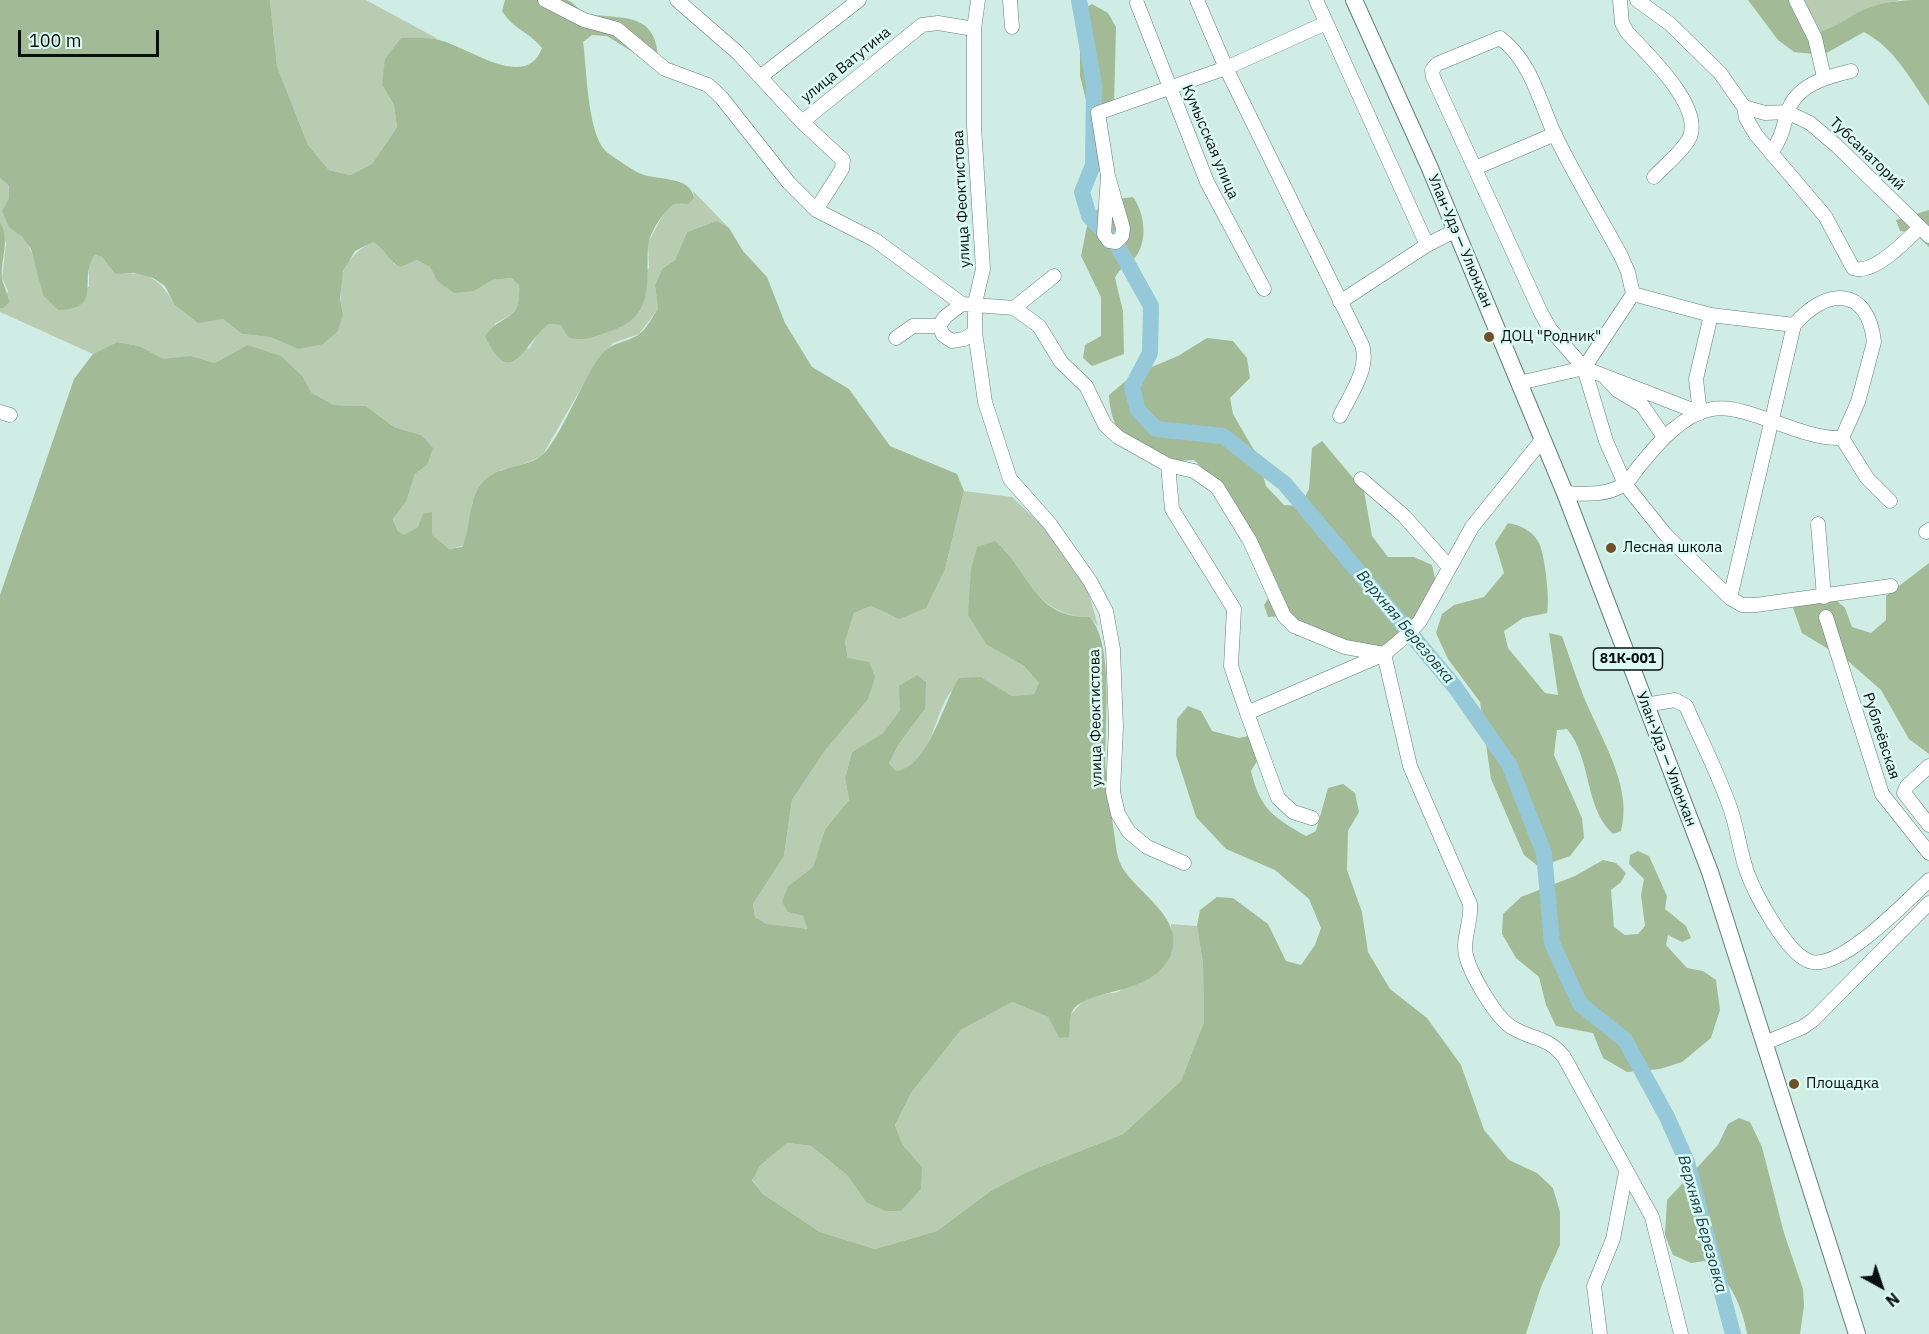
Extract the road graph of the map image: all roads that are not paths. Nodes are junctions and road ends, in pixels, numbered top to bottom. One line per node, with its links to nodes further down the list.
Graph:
1 (545, 0): 29 (street)
2 (859, 0): 18 (street)
3 (978, 0): 15 (street, улица Феоктистова)
4 (1010, 0): 14 (street)
5 (1197, 0): 16 (street)
6 (1316, 0): 13 (street)
7 (1354, 0): 30 (main road, Улан-Удэ — Улюнхан / 81К-001)
8 (1620, 0): 28 (street)
9 (1637, 0): 21 (street, Тубсанаторий)
10 (1796, 0): 19 (street)
11 (682, 1): 18 (street, улица Ватутина)
12 (1137, 3): 20 (street, Кумысская улица)
13 (1326, 23): 16 (street); 32 (street)
14 (1012, 27)
15 (974, 29): 23 (street, улица Ватутина); 37 (street, улица Феоктистова)
16 (1226, 68): 20 (street); 36 (street)
17 (1851, 71): 19 (street)
18 (760, 77): 23 (street, улица Ватутина)
19 (1824, 77): 22 (street)
20 (1170, 88): 27 (street); 34 (street, Кумысская улица)
21 (1744, 107): 22 (street, Тубсанаторий); 25 (street, Тубсанаторий)
22 (1787, 112): 25 (street); 31 (street, Тубсанаторий)
23 (802, 122): 29 (street)
24 (1555, 134): 26 (street); 26 (street); 35 (street)
25 (1771, 153): 31 (street, Тубсанаторий)
26 (1475, 168): 44 (street)
27 (1108, 176)
28 (1654, 177)
29 (816, 210): 37 (street)
30 (1456, 230): 32 (street); 46 (main road, Улан-Удэ — Улюнхан / 81К-001)
31 (1925, 231)
32 (1427, 245): 36 (street)
33 (1054, 276): 38 (street)
34 (1264, 289)
35 (1633, 294): 39 (street); 44 (street)
36 (1340, 302): 48 (street)
37 (969, 304): 38 (street); 41 (street); 42 (street, улица Феоктистова)
38 (1014, 308): 53 (street)
39 (1712, 315): 40 (street); 47 (street)
40 (1794, 325): 49 (street); 51 (street)
41 (939, 326): 42 (street); 43 (street)
42 (975, 332): 73 (street, улица Феоктистова)
43 (896, 338)
44 (1584, 368): 45 (street); 46 (street); 56 (street)
45 (1605, 376): 47 (street); 50 (street)
46 (1519, 383): 52 (main road, Улан-Удэ — Улюнхан / 81К-001)
47 (1700, 412): 49 (street); 50 (street)
48 (1340, 416)
49 (1771, 421): 51 (street); 64 (street)
50 (1664, 437): 56 (street)
51 (1842, 438): 59 (street)
52 (1542, 440): 58 (main road, Улан-Удэ — Улюнхан / 81К-001); 61 (street)
53 (1168, 465): 54 (street); 57 (street)
54 (1194, 471): 57 (street); 66 (street)
55 (1361, 479): 61 (street)
56 (1625, 484): 58 (street); 64 (street)
57 (1170, 486): 68 (street)
58 (1565, 493): 67 (main road, Улан-Удэ — Улюнхан / 81К-001)
59 (1890, 501)
60 (1818, 524): 63 (street)
61 (1449, 567): 66 (street)
62 (1891, 586): 63 (street)
63 (1824, 597): 64 (street)
64 (1730, 598)
65 (1826, 616): 72 (street, Рублеёвская)
66 (1384, 654): 68 (street); 77 (street)
67 (1645, 705): 74 (street); 76 (main road, Улан-Удэ — Улюнхан / 81К-001)
68 (1247, 713): 70 (street)
69 (1929, 766): 71 (street, Рублеёвская)
70 (1312, 818)
71 (1929, 825)
72 (1929, 853)
73 (1184, 863)
74 (1929, 880)
75 (1929, 903): 76 (street)
76 (1765, 1043): 80 (main road, Улан-Удэ — Улюнхан / 81К-001)
77 (1626, 1172): 78 (street); 79 (street)
78 (1599, 1334)
79 (1681, 1334)
80 (1857, 1334)

